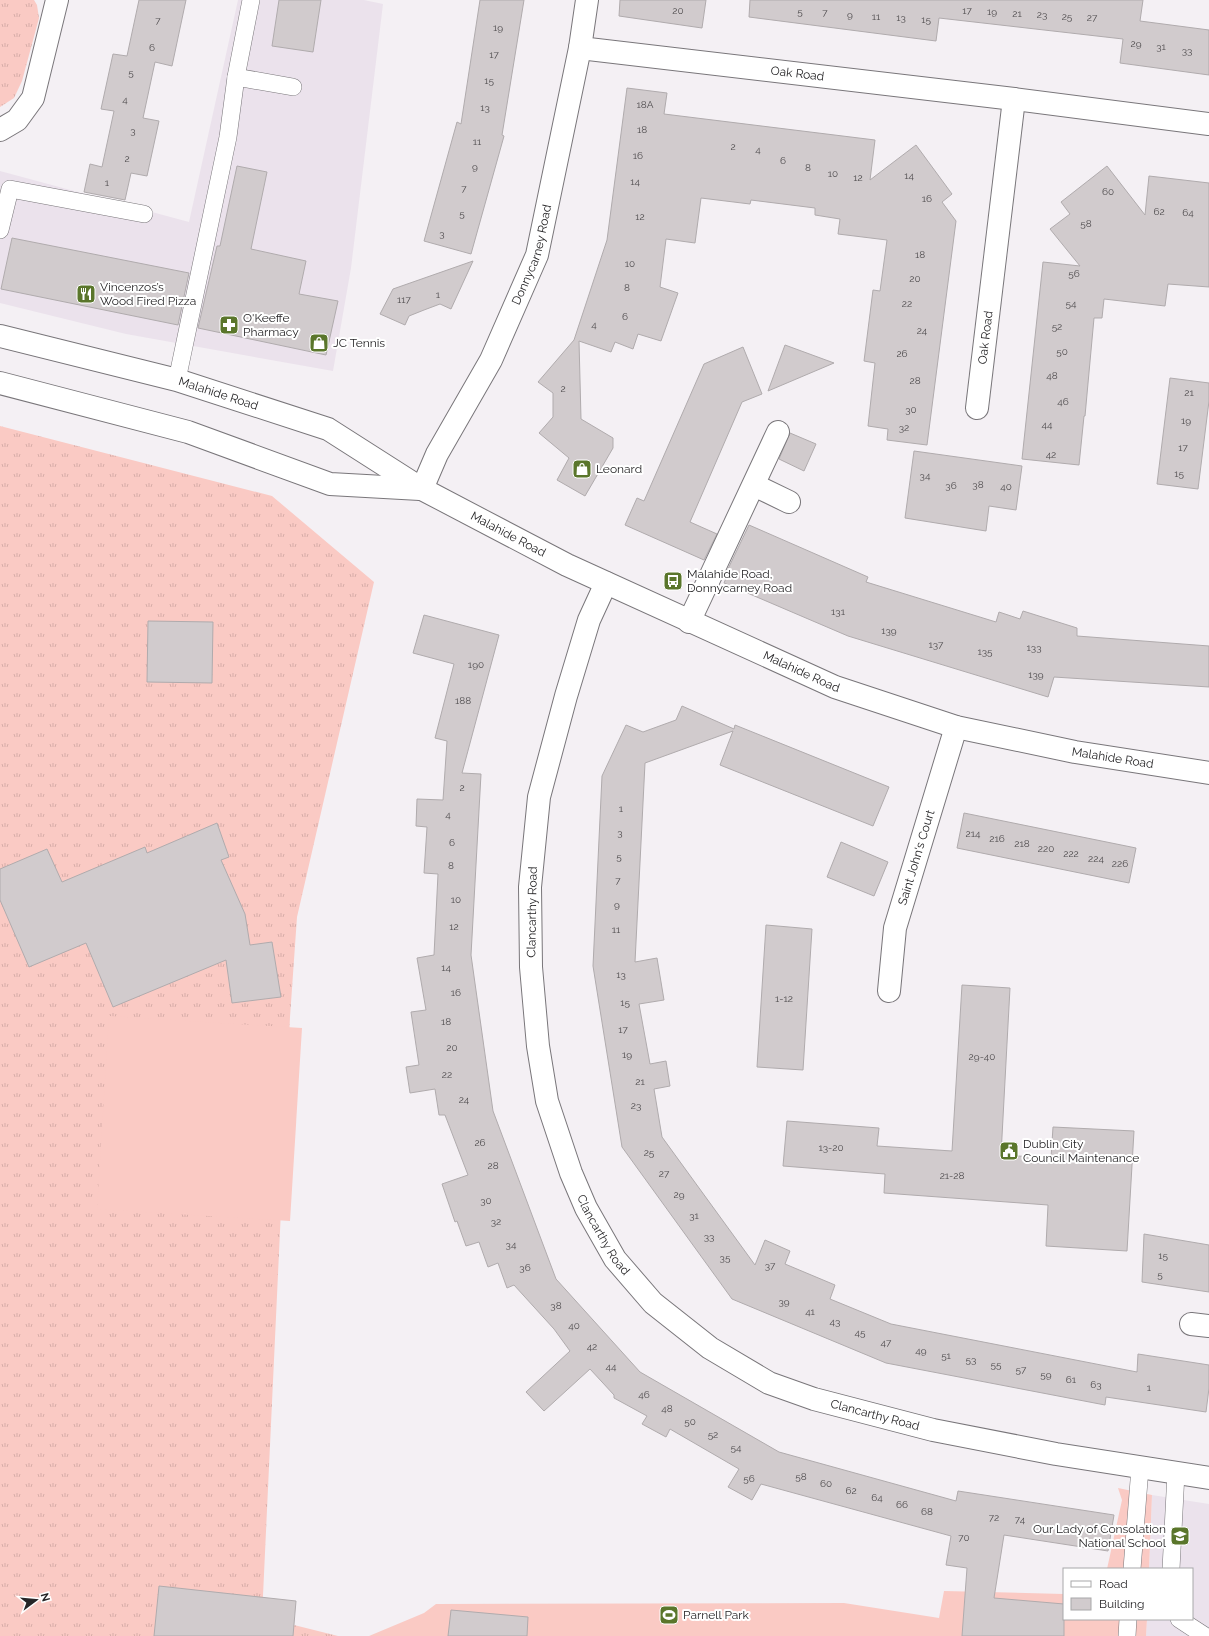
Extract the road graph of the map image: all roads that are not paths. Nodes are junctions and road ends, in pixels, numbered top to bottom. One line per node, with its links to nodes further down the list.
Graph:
1 (57, 0): 9 (street)
2 (251, 0): 5 (lane)
3 (587, 0): 4 (street, Donnycarney Road)
4 (580, 48): 7 (street, Oak Road); 18 (street, Donnycarney Road)
5 (236, 77): 6 (lane); 13 (lane)
6 (293, 87)
7 (1014, 99): 8 (street, Oak Road); 15 (street, Oak Road)
8 (1209, 124)
9 (0, 130)
10 (144, 214): 11 (lane)
11 (0, 230)
12 (0, 336): 13 (street, Malahide Road)
13 (177, 380): 18 (street, Malahide Road)
14 (0, 383): 18 (street, Malahide Road)
15 (977, 408)
16 (778, 432): 17 (street)
17 (754, 485): 19 (street); 21 (street)
18 (422, 489): 20 (street, Malahide Road)
19 (789, 502)
20 (606, 583): 21 (street, Malahide Road); 25 (street, Clancarthy Road)
21 (689, 622): 22 (street, Malahide Road)
22 (956, 727): 23 (street, Malahide Road); 24 (street, Saint John's Court)
23 (1209, 773)
24 (889, 991)
25 (1140, 1468): 26 (street, Clancarthy Road); 28 (lane)
26 (1176, 1473): 27 (street, Clancarthy Road); 29 (lane)
27 (1209, 1478)
28 (1132, 1568)
29 (1171, 1568)
30 (1128, 1620): 32 (lane)
31 (1181, 1620): 33 (lane)
32 (1127, 1636)
33 (1205, 1636)

